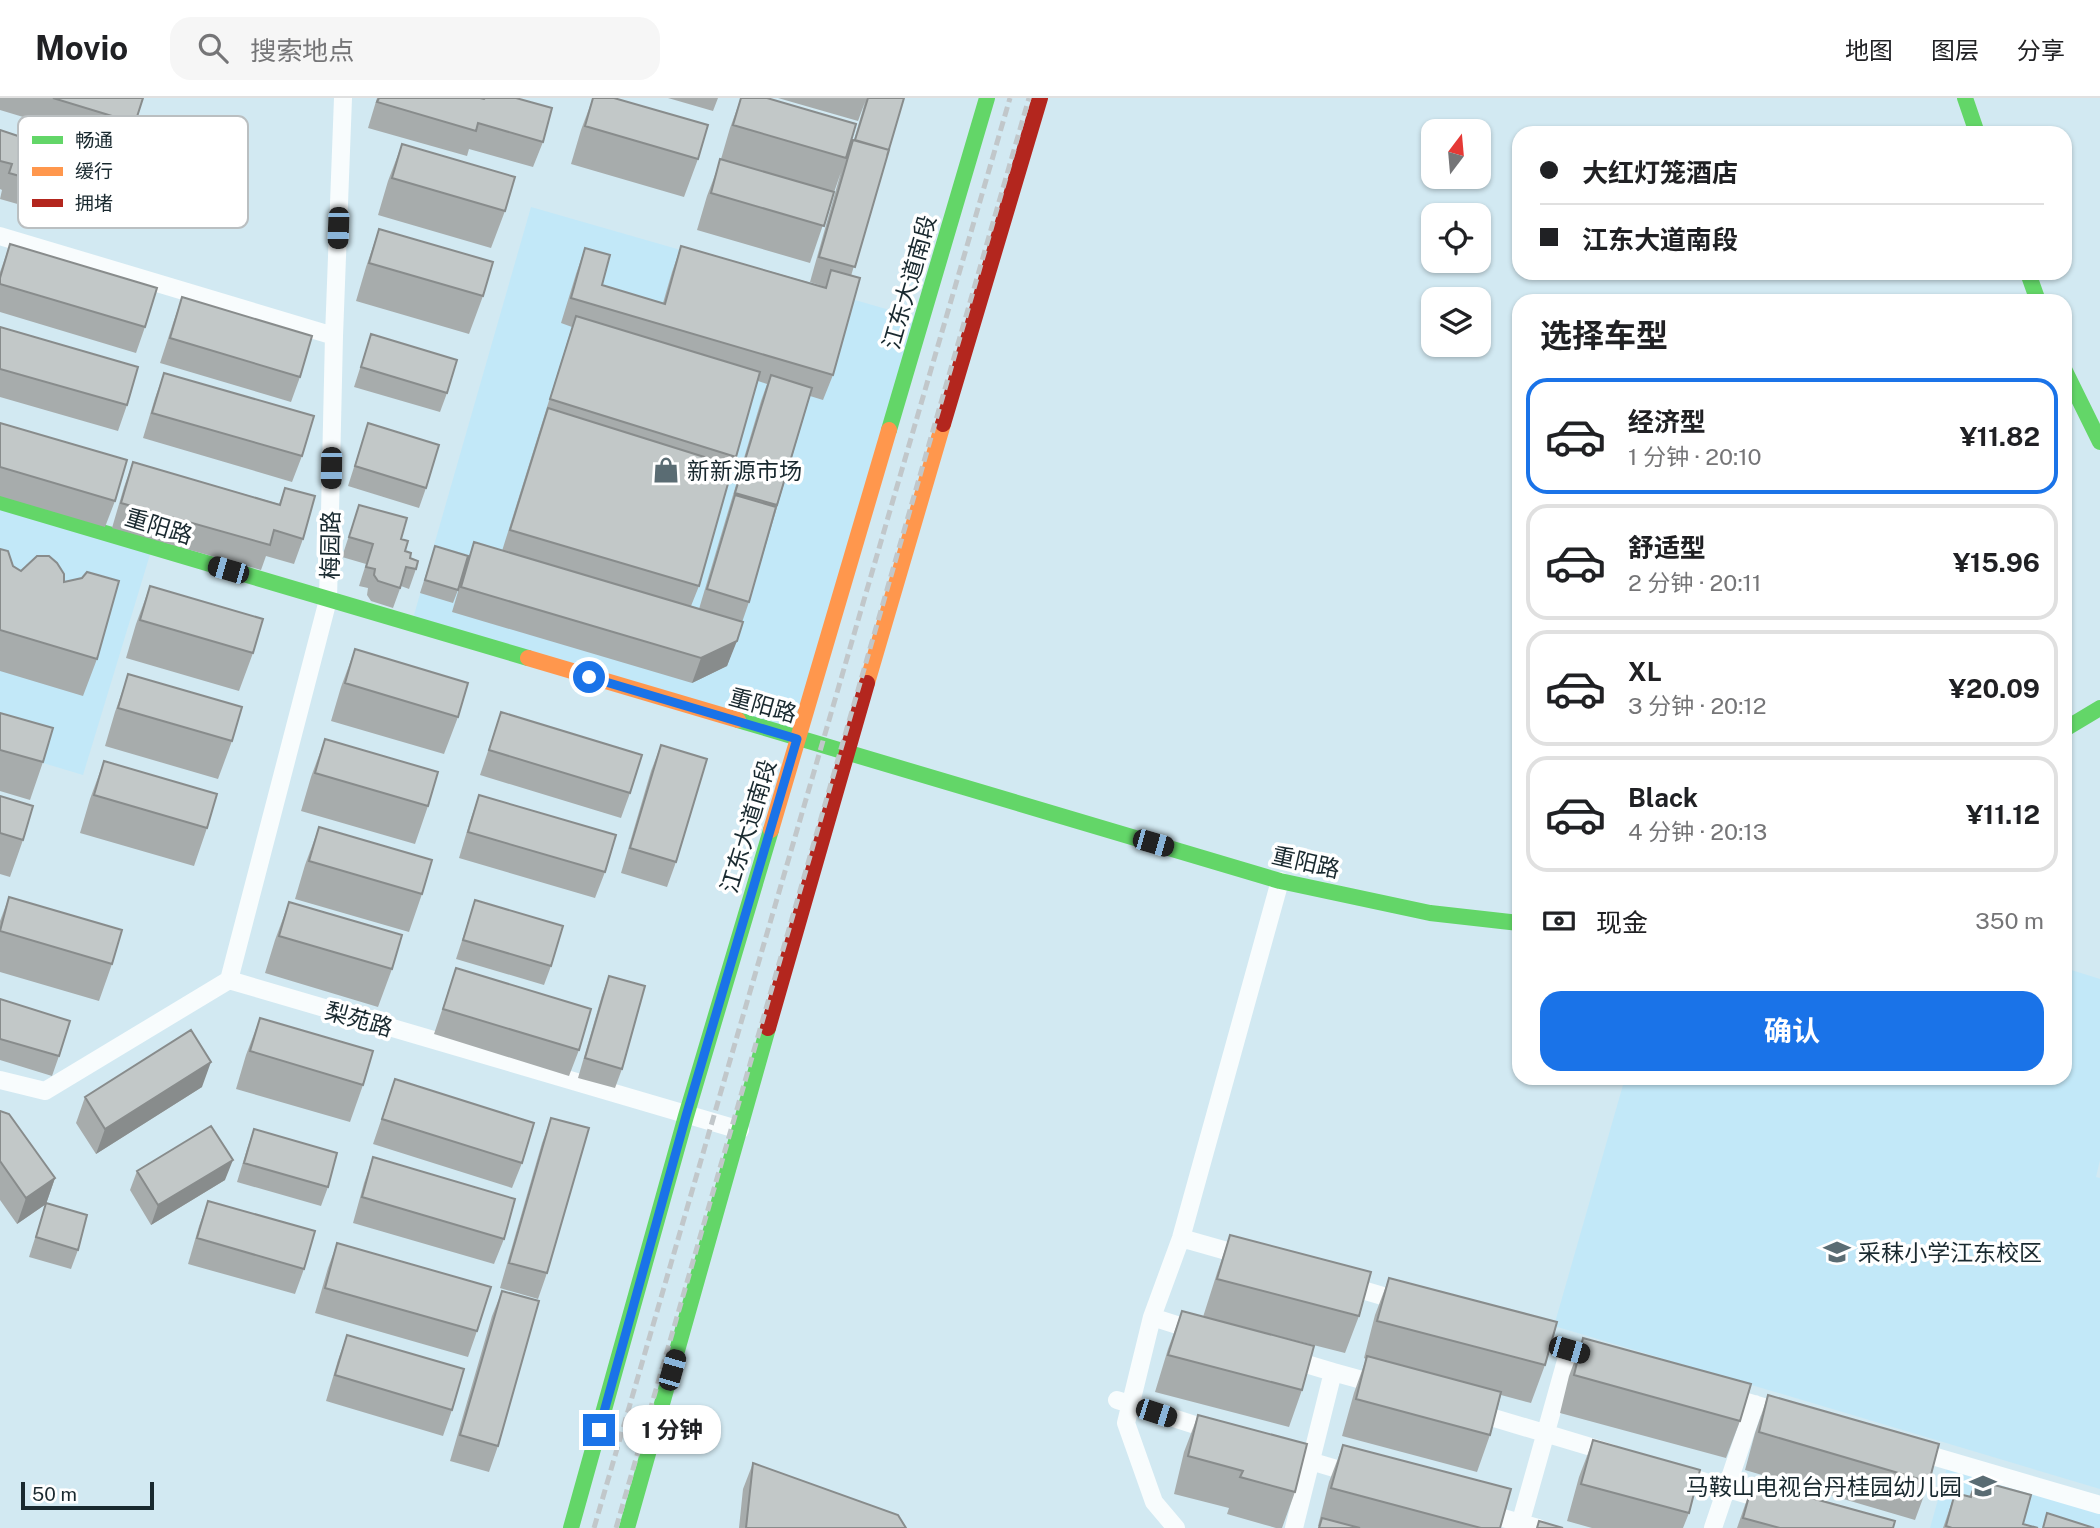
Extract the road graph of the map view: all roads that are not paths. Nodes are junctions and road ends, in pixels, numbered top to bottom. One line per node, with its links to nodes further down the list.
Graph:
1 (343, 98): 7 (street, 梅园路)
2 (987, 98): 14 (main road, 江东大道南段)
3 (1040, 98): 15 (main road)
4 (1965, 98): 5 (main road)
5 (1975, 126)
6 (0, 236): 7 (street)
7 (334, 336): 11 (street, 梅园路)
8 (2072, 385): 9 (main road)
9 (2100, 442)
10 (0, 502): 11 (main road, 重阳路)
11 (328, 600): 14 (main road, 重阳路); 18 (street, 梅园路)
12 (2100, 708): 13 (main road)
13 (2072, 725)
14 (797, 739): 15 (main road, 重阳路); 20 (main road, 江东大道南段)
15 (846, 752): 16 (main road, 重阳路); 21 (main road)
16 (1280, 881): 17 (main road, 重阳路); 22 (street)
17 (1512, 922)
18 (229, 980): 19 (street); 20 (street, 梨苑路)
19 (0, 1080)
20 (686, 1116): 21 (street, 梨苑路); 49 (main road, 江东大道南段)
21 (740, 1130): 50 (main road)
22 (1181, 1238): 23 (street); 26 (street)
23 (1261, 1261)
24 (1328, 1280): 25 (street)
25 (1422, 1307)
26 (1152, 1317): 28 (street); 33 (street)
27 (1516, 1335): 37 (street)
28 (1216, 1337)
29 (1268, 1352): 30 (street)
30 (1333, 1371): 32 (street); 42 (street)
31 (1702, 1389): 34 (street)
32 (1399, 1391)
33 (1124, 1402): 38 (street); 51 (street)
34 (1755, 1404): 36 (street); 53 (street)
35 (1452, 1406): 37 (street)
36 (1795, 1416)
37 (1545, 1433): 41 (street); 48 (street)
38 (1233, 1437)
39 (1259, 1445): 42 (street)
40 (1901, 1447): 45 (street)
41 (1623, 1457)
42 (1310, 1462): 44 (street); 52 (street)
43 (1662, 1469): 47 (street)
44 (1376, 1481)
45 (2100, 1505)
46 (1468, 1508): 48 (street)
47 (1791, 1508)
48 (1526, 1526)
49 (571, 1528)
50 (626, 1528)
51 (1176, 1528)
52 (1294, 1528)
53 (1713, 1528)

